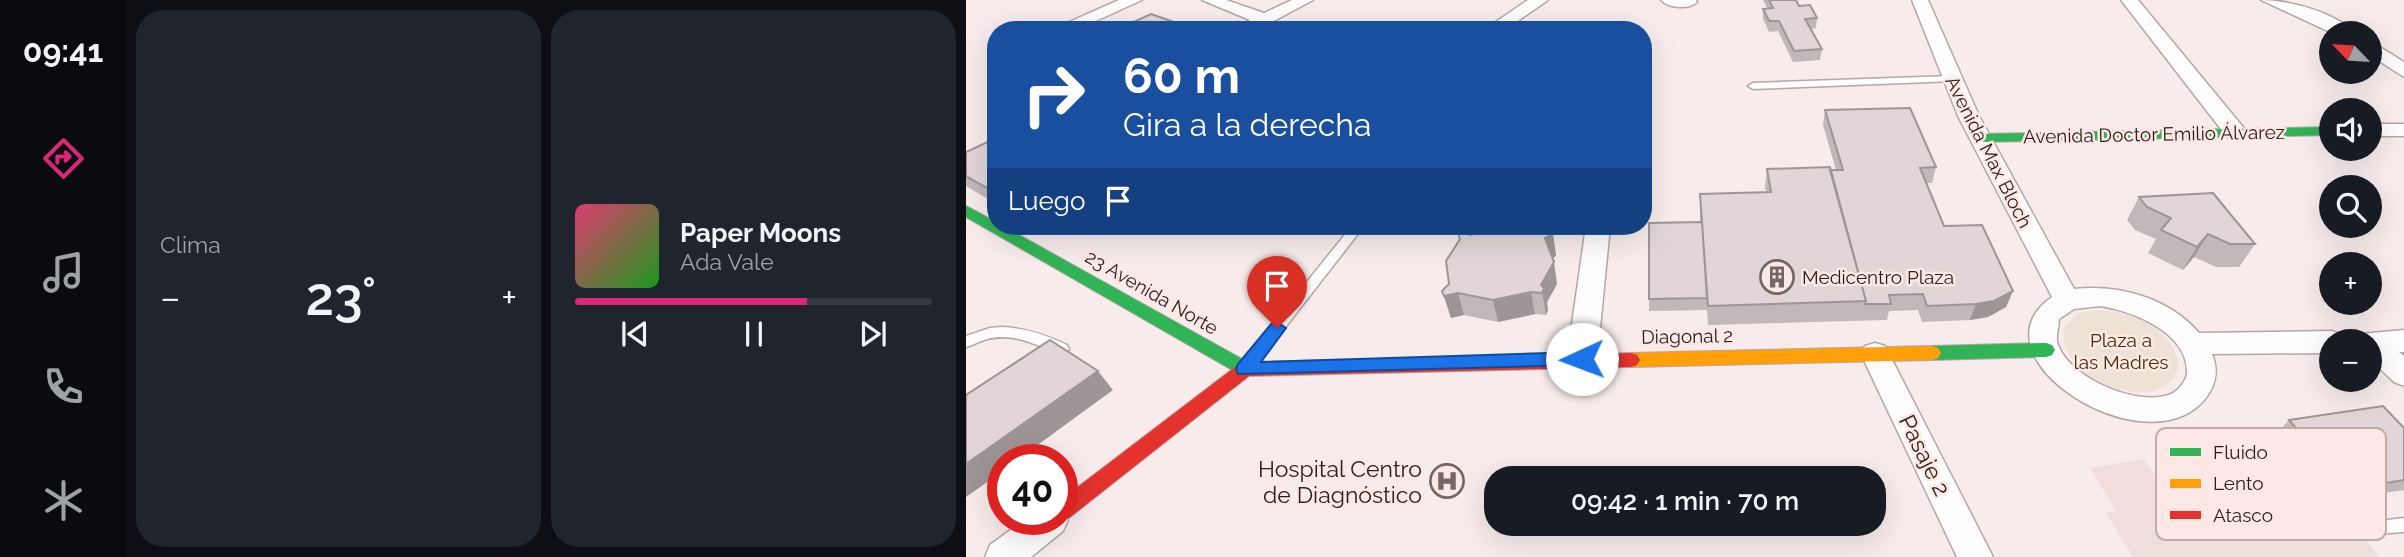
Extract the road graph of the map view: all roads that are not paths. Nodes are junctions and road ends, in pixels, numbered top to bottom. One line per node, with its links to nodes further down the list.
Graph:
1 (1134, 0): 11 (street)
2 (1210, 0): 10 (street)
3 (1305, 0): 10 (street)
4 (1540, 0): 13 (street)
5 (1669, 0): 9 (street)
6 (1920, 0): 17 (street, Avenida Max Bloch)
7 (2129, 0): 22 (street)
8 (2269, 0): 14 (street)
9 (1689, 2)
10 (1265, 19): 12 (street)
11 (1082, 21)
12 (1261, 21)
13 (1507, 21)
14 (2322, 21)
15 (2382, 55): 16 (street)
16 (2404, 71)
17 (1951, 79): 18 (lane); 23 (street, Avenida Max Bloch)
18 (1753, 86)
19 (2382, 130): 20 (street)
20 (2404, 130)
21 (2319, 131): 22 (street, Avenida Doctor Emilio Álvarez)
22 (2235, 132): 23 (street, Avenida Doctor Emilio Álvarez)
23 (1978, 138): 29 (street, Avenida Max Bloch)
24 (966, 211): 25 (street, 23 Avenida Norte)
25 (987, 223)
26 (1008, 235): 40 (street, 23 Avenida Norte)
27 (1351, 235): 40 (lane)
28 (1597, 235): 39 (street)
29 (2067, 300): 34 (street); 35 (street)
30 (2404, 341): 33 (street)
31 (966, 342): 36 (lane)
32 (2319, 342): 34 (street)
33 (2382, 342)
34 (2191, 344): 35 (street)
35 (2046, 350): 38 (street, Diagonal 2)
36 (1065, 351)
37 (2382, 353): 41 (street)
38 (1875, 354): 39 (street, Diagonal 2); 47 (street, Pasaje 2)
39 (1582, 359): 40 (street, Diagonal 2)
40 (1245, 369): 42 (street)
41 (2404, 374)
42 (1078, 499)
43 (2404, 525): 44 (lane)
44 (2386, 526)
45 (1032, 535): 46 (street)
46 (1003, 557)
47 (1975, 557)

